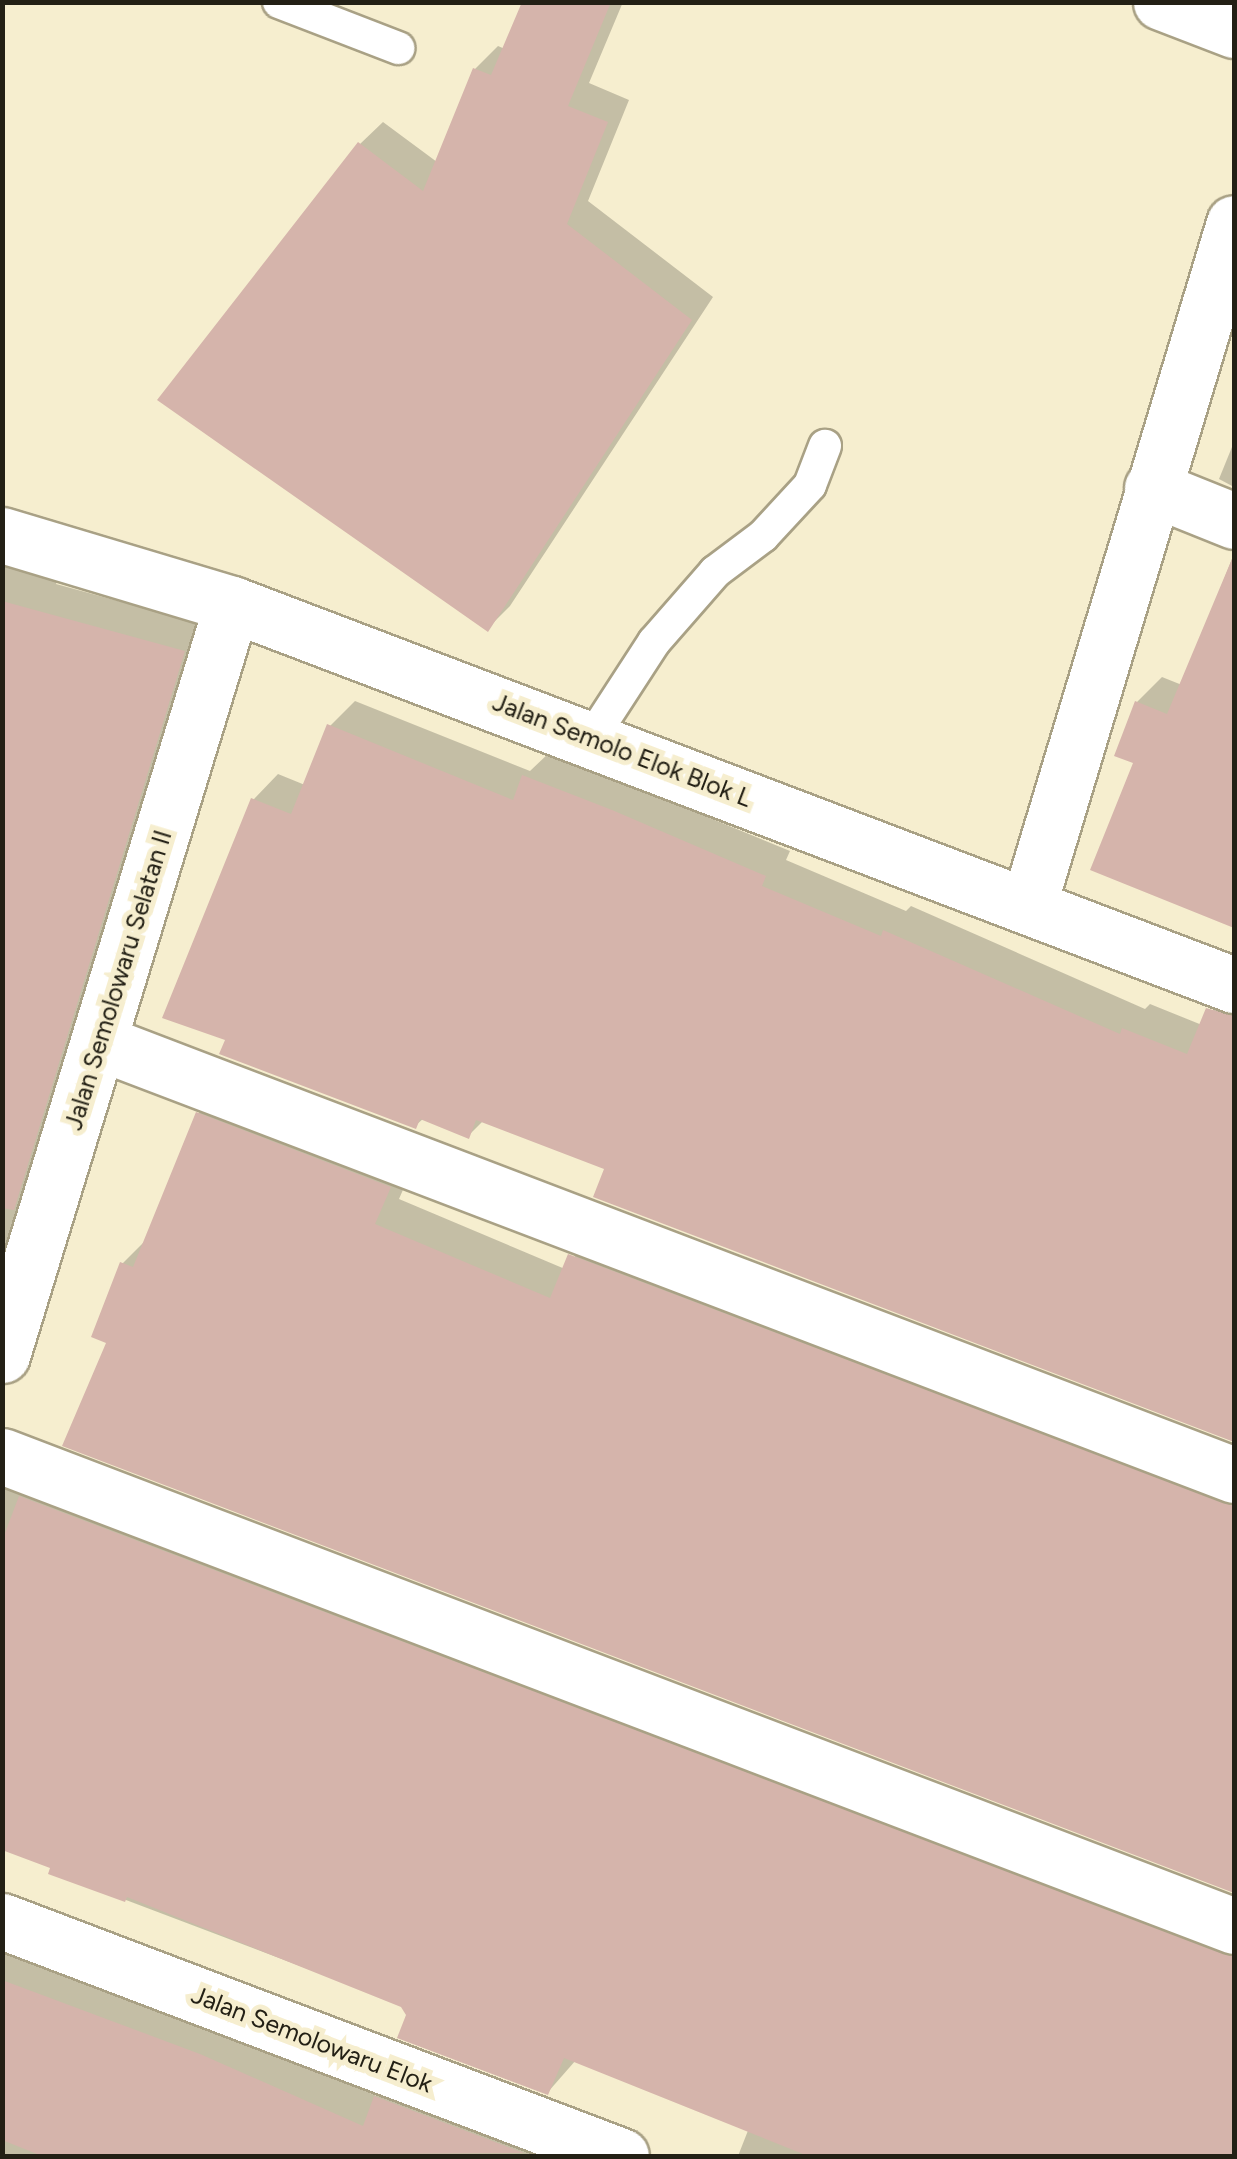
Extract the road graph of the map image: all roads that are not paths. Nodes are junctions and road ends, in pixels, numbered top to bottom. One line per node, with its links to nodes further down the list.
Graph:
1 (280, 2): 4 (lane)
2 (1161, 2): 3 (street)
3 (1234, 30)
4 (398, 48)
5 (1234, 223): 7 (street)
6 (826, 446): 11 (lane)
7 (1152, 488): 8 (street); 12 (street)
8 (1234, 521)
9 (2, 535): 10 (street, Jalan Semolo Elok Blok L)
10 (232, 604): 11 (street, Jalan Semolo Elok Blok L); 14 (street, Jalan Semolowaru Selatan II)
11 (591, 739): 12 (street, Jalan Semolo Elok Blok L)
12 (1029, 903): 13 (street, Jalan Semolo Elok Blok L)
13 (1234, 985)
14 (99, 1042): 15 (street, Jalan Semolowaru Selatan II); 17 (street)
15 (2, 1355)
16 (2, 1456): 19 (street)
17 (1234, 1475)
18 (2, 1921): 20 (street, Jalan Semolowaru Elok)
19 (1234, 1926)
20 (621, 2156)

